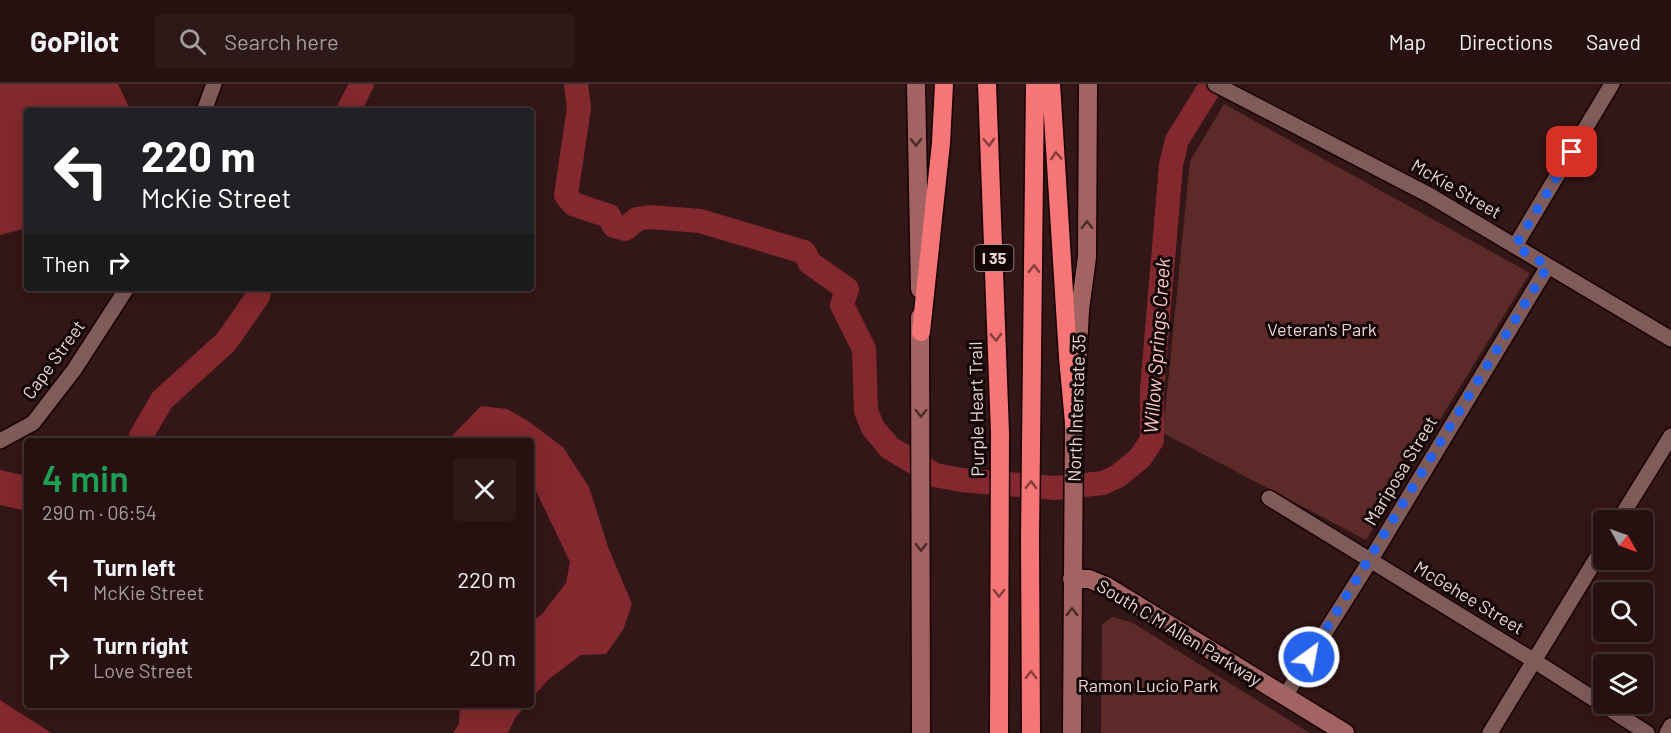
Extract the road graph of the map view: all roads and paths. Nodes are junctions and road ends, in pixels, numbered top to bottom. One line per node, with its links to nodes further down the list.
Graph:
1 (214, 84): 10 (street)
2 (916, 84): 14 (main road, one-way to 14)
3 (944, 84): 14 (highway)
4 (987, 84): 28 (highway, Purple Heart Trail / I 35, one-way to 28)
5 (1035, 84): 29 (highway, I 35, one-way to 5)
6 (1051, 84): 16 (highway, one-way to 6)
7 (1088, 84): 16 (main road, North Interstate 35, one-way to 7)
8 (1215, 84): 11 (street, McKie Street)
9 (1612, 84): 11 (street)
10 (205, 108)
11 (1515, 246): 12 (street, McKie Street)
12 (1548, 266): 15 (street, McKie Street); 21 (street, Mariposa Street)
13 (125, 291): 18 (street, Cape Street)
14 (921, 332): 27 (main road, one-way to 27)
15 (1671, 339)
16 (1075, 427): 23 (main road, North Interstate 35)
17 (1671, 436): 20 (street)
18 (0, 441)
19 (1269, 498): 21 (street, McGehee Street)
20 (1625, 510)
21 (1370, 561): 24 (street, McGehee Street); 25 (street, Mariposa Street)
22 (1593, 564): 24 (street)
23 (1072, 579): 25 (main road, South C M Allen Parkway); 30 (main road, North Interstate 35, one-way to 23)
24 (1533, 660): 32 (street); 33 (street, McGehee Street)
25 (1285, 696): 31 (main road, South C M Allen Parkway)
26 (1671, 726): 34 (street)
27 (921, 733)
28 (999, 733)
29 (1032, 733)
30 (1072, 733)
31 (1345, 733)
32 (1490, 733)
33 (1647, 733)
34 (1667, 733)

